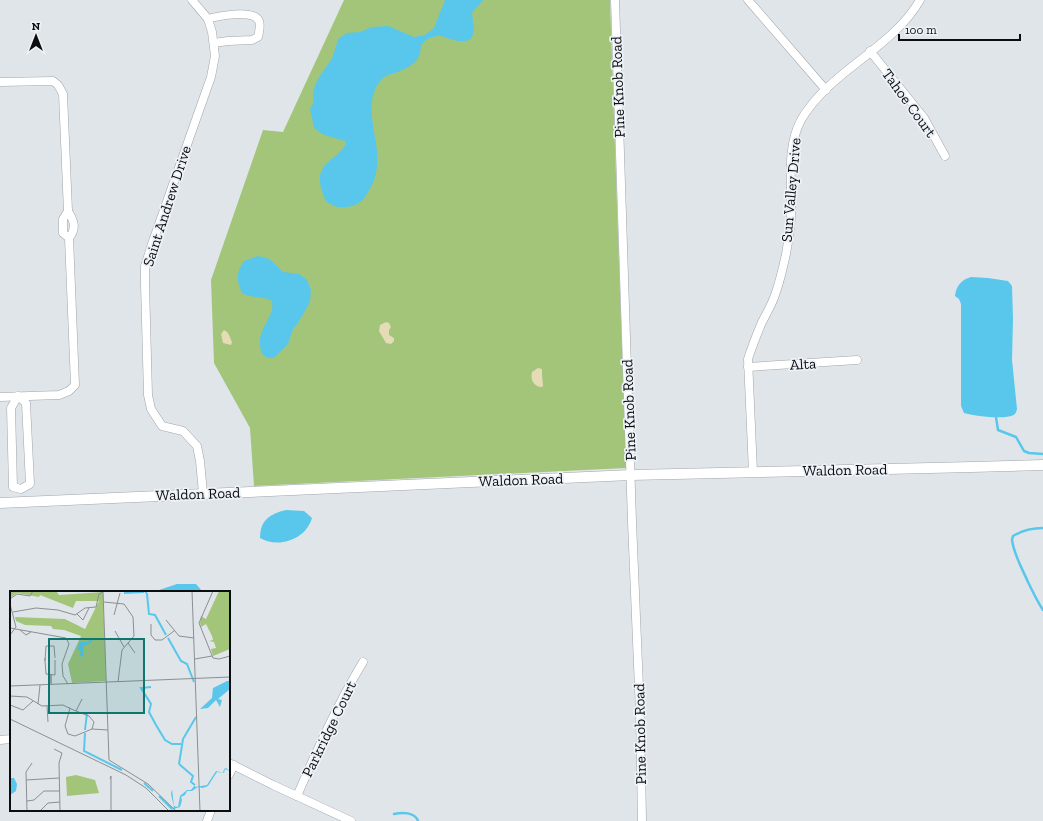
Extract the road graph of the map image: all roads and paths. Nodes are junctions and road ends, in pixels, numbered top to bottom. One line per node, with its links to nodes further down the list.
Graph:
1 (192, 0): 5 (street, Saint Andrew Drive)
2 (615, 0): 17 (street, Pine Knob Road)
3 (748, 0): 9 (street)
4 (920, 0): 7 (street, Sun Valley Drive)
5 (208, 19): 6 (street, Saint Andrew Drive); 6 (street)
6 (214, 43): 19 (street, Saint Andrew Drive)
7 (870, 51): 9 (street, Sun Valley Drive); 10 (street, Tahoe Court)
8 (0, 82): 13 (street)
9 (826, 90): 12 (street, Sun Valley Drive)
10 (945, 156)
11 (857, 360): 12 (street, Alta)
12 (748, 367): 16 (street, Sun Valley Drive)
13 (18, 396): 14 (street); 18 (street); 18 (street)
14 (0, 397)
15 (1043, 464): 16 (street, Waldon Road)
16 (753, 472): 17 (street, Waldon Road)
17 (631, 476): 19 (street, Waldon Road); 30 (street, Pine Knob Road)
18 (21, 489): 20 (street)
19 (203, 494): 20 (street, Waldon Road)
20 (21, 502): 21 (street, Waldon Road)
21 (0, 503)
22 (363, 662): 26 (street, Parkridge Court)
23 (10, 739): 24 (street)
24 (0, 740)
25 (231, 764): 26 (street)
26 (297, 796): 29 (street)
27 (211, 811): 28 (street)
28 (207, 821)
29 (351, 821)
30 (642, 821)

